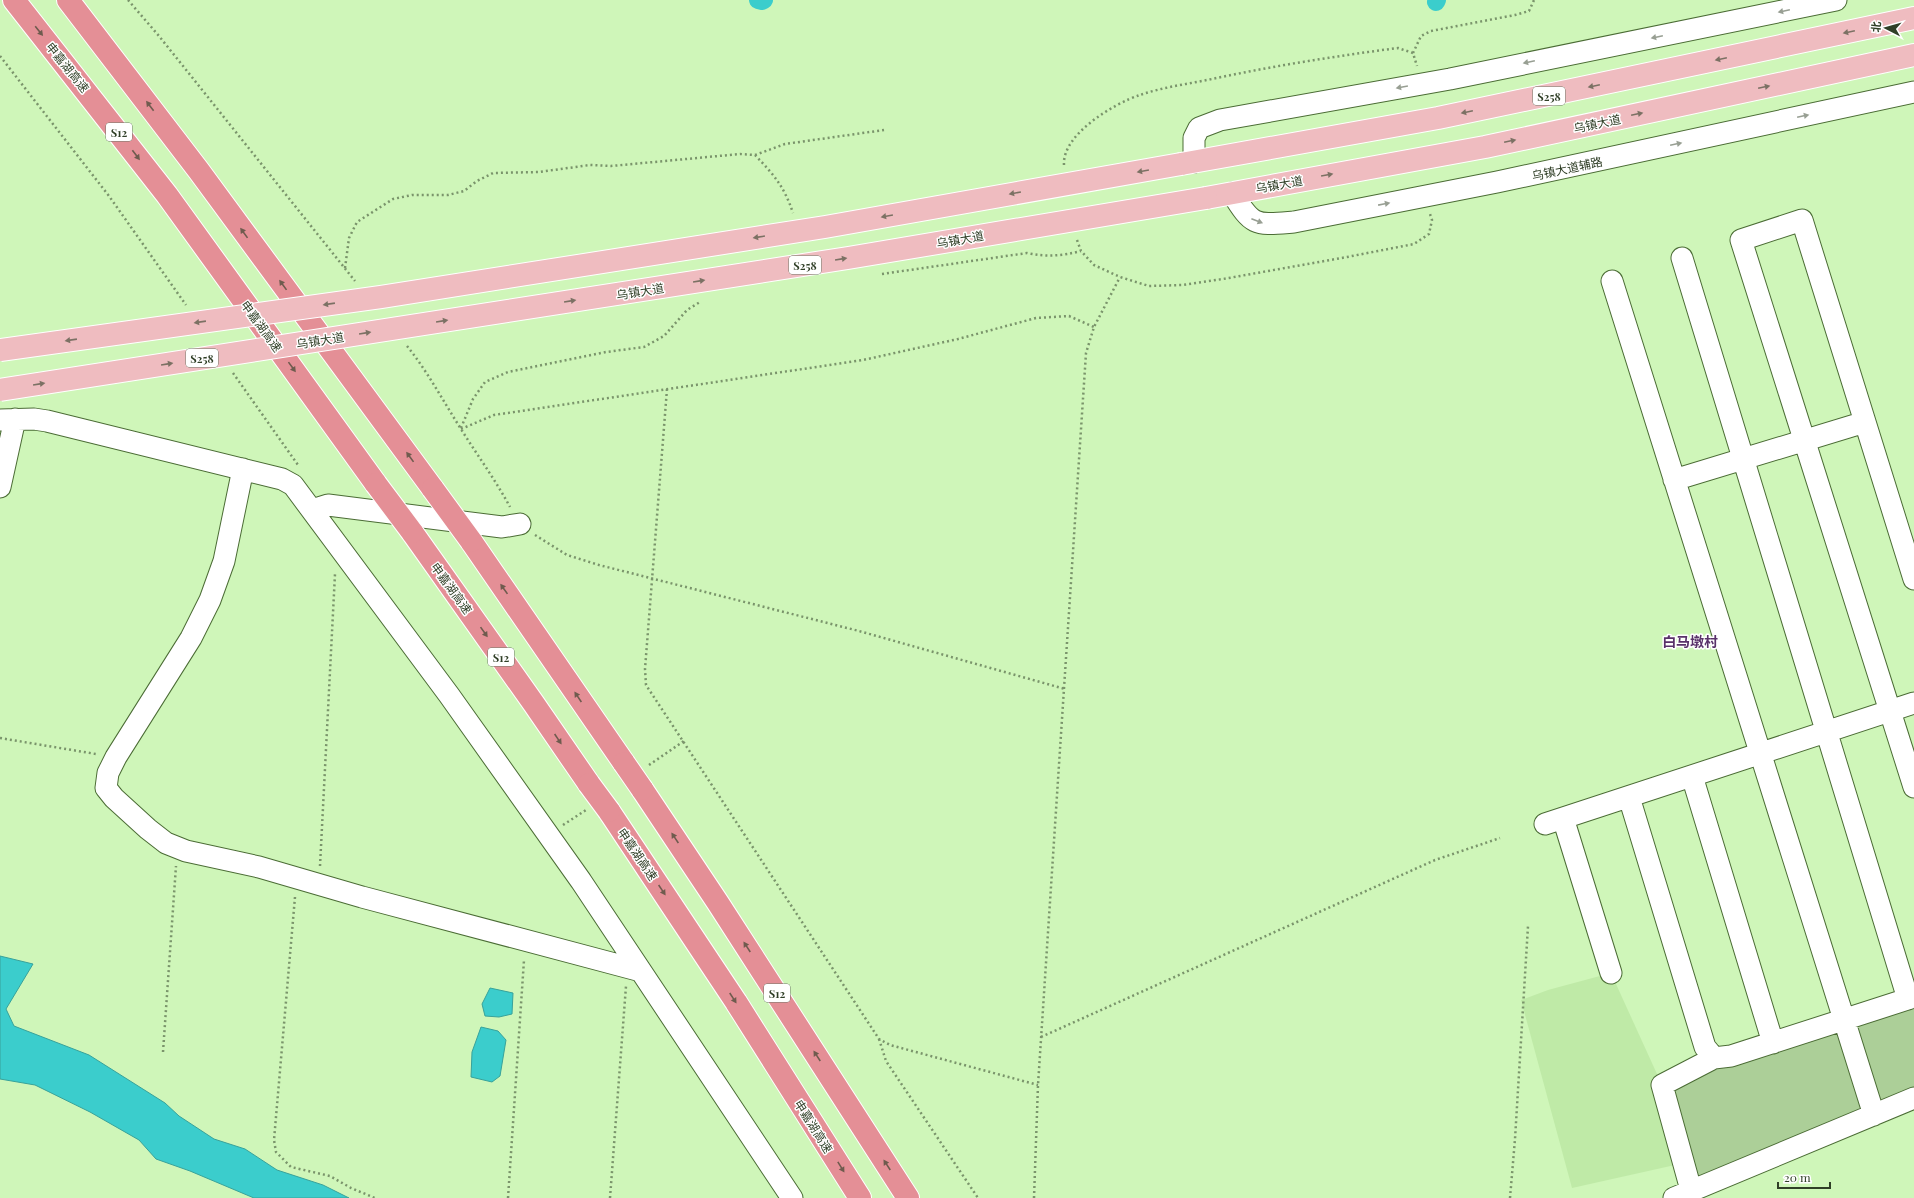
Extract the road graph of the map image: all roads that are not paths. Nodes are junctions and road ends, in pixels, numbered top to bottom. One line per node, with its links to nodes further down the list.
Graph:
1 (14, 0): 40 (highway, 申嘉湖高速 / S12, one-way to 40, bridge)
2 (68, 0): 41 (highway, S12, one-way to 2, bridge)
3 (1836, 0): 7 (street, one-way to 7)
4 (1914, 18): 7 (main road, S258, one-way to 7)
5 (1914, 55): 8 (main road, 乌镇大道 / S258, one-way to 5)
6 (1914, 92): 8 (street, 乌镇大道辅路, one-way to 6)
7 (1188, 163): 11 (main road, S258, one-way to 11, bridge)
8 (1232, 193): 12 (main road, 乌镇大道 / S258, one-way to 8, bridge)
9 (1682, 258): 16 (street)
10 (1612, 281): 18 (street)
11 (0, 350)
12 (0, 390)
13 (7, 420): 17 (street); 19 (street)
14 (1865, 422): 15 (street); 15 (street); 22 (street)
15 (1805, 441): 16 (street); 24 (street)
16 (1744, 459): 18 (street); 25 (street)
17 (243, 469): 20 (street); 30 (street)
18 (1674, 480): 26 (street)
19 (0, 487)
20 (312, 510): 21 (street); 30 (street)
21 (520, 524)
22 (1914, 579)
23 (1914, 703): 24 (street)
24 (1890, 711): 25 (street); 28 (street)
25 (1827, 732): 26 (street); 32 (street)
26 (1760, 754): 27 (street); 33 (street)
27 (1692, 776): 29 (street); 34 (street)
28 (1914, 787)
29 (1629, 797): 31 (street); 35 (street)
30 (634, 969): 39 (street)
31 (1611, 973)
32 (1911, 998): 33 (street)
33 (1844, 1020): 34 (street); 37 (street)
34 (1773, 1042): 35 (street)
35 (1714, 1058): 38 (street)
36 (1914, 1098): 37 (street)
37 (1874, 1115): 38 (street)
38 (1682, 1194)
39 (792, 1198)
40 (860, 1198)
41 (908, 1198)

